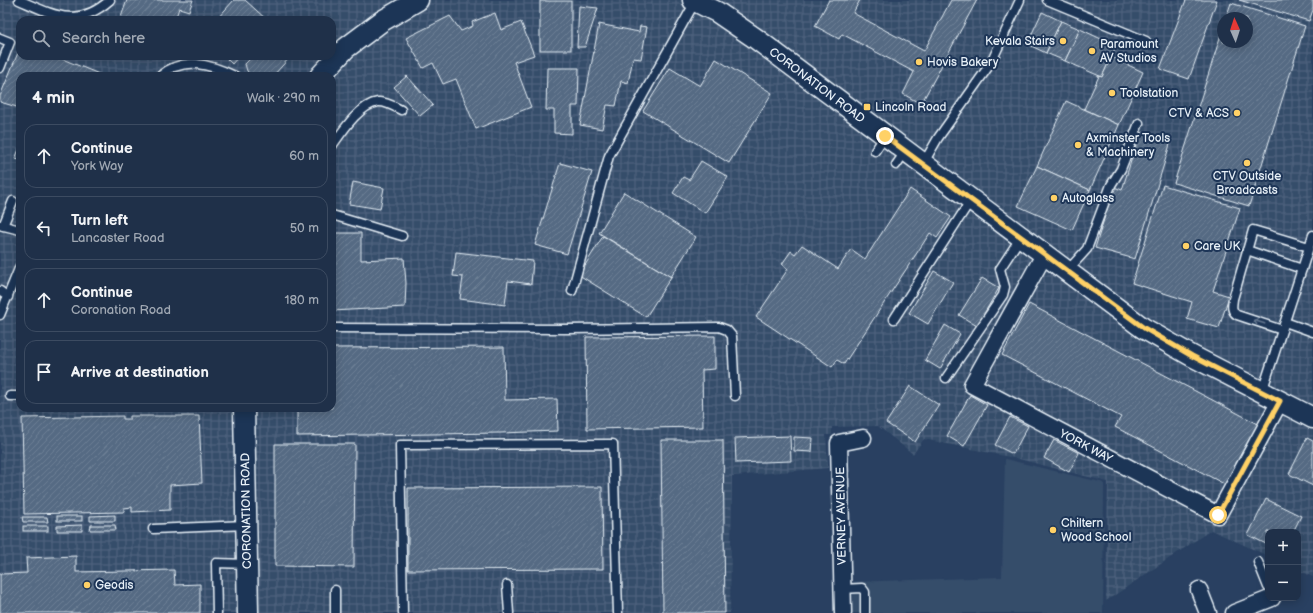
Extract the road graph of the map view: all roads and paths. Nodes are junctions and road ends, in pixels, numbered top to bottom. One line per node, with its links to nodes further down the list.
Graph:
1 (19, 0): 7 (lane)
2 (110, 0): 8 (lane)
3 (418, 0): 11 (street)
4 (1020, 0): 20 (lane)
5 (1047, 0): 10 (lane)
6 (694, 1): 20 (street, CORONATION ROAD); 36 (lane)
7 (54, 16)
8 (78, 16)
9 (0, 38): 13 (lane)
10 (1146, 40)
11 (336, 59)
12 (335, 60): 16 (street)
13 (0, 68)
14 (167, 72): 15 (lane)
15 (225, 72)
16 (324, 72)
17 (401, 110): 19 (lane)
18 (1139, 123): 33 (lane)
19 (336, 140)
20 (922, 164): 21 (street, CORONATION ROAD)
21 (972, 200): 28 (street, CORONATION ROAD); 39 (lane)
22 (14, 201): 24 (lane)
23 (336, 216): 27 (lane)
24 (2, 225): 25 (lane)
25 (16, 229)
26 (1313, 235): 29 (lane)
27 (402, 236)
28 (1021, 237): 31 (street, CORONATION ROAD); 43 (lane)
29 (1309, 247): 30 (lane); 32 (lane)
30 (1247, 250): 32 (lane); 40 (lane, one-way to 30)
31 (1044, 255): 33 (street, CORONATION ROAD); 48 (street, YORK WAY)
32 (1302, 270): 40 (lane)
33 (1067, 272): 44 (street, CORONATION ROAD)
34 (16, 276): 37 (lane)
35 (0, 291): 37 (lane)
36 (572, 291)
37 (8, 297): 38 (lane)
38 (0, 315)
39 (894, 319)
40 (1284, 326): 42 (lane); 44 (lane)
41 (336, 328): 47 (lane)
42 (1313, 332)
43 (946, 378)
44 (1262, 392): 48 (street, CORONATION ROAD)
45 (10, 396): 46 (lane)
46 (16, 396)
47 (735, 396)
48 (1280, 401): 50 (street, CORONATION ROAD)
49 (244, 412): 52 (street, CORONATION ROAD)
50 (1313, 418)
51 (863, 438): 58 (street, VERNEY AVENUE)
52 (246, 525): 53 (lane); 55 (street, CORONATION ROAD)
53 (153, 529)
54 (1258, 562): 56 (lane)
55 (247, 564): 62 (lane); 63 (street, CORONATION ROAD)
56 (1265, 580)
57 (507, 585): 66 (lane)
58 (842, 589): 68 (street, VERNEY AVENUE); 69 (lane)
59 (335, 590): 64 (lane)
60 (1199, 590): 70 (street)
61 (1265, 601): 71 (street)
62 (217, 613)
63 (248, 613)
64 (335, 613)
65 (403, 613): 67 (lane)
66 (509, 613)
67 (618, 613)
68 (842, 613)
69 (865, 613)
70 (1208, 613)
71 (1234, 613)

